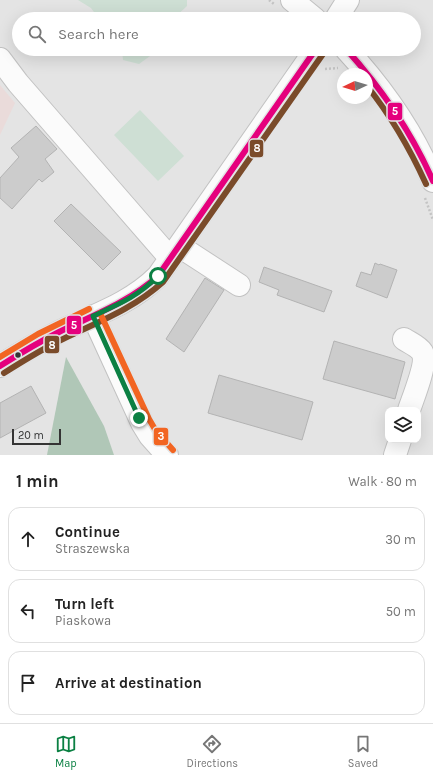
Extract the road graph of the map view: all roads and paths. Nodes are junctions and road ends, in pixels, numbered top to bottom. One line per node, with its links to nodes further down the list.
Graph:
1 (292, 0): 3 (street)
2 (348, 0): 4 (street)
3 (307, 12)
4 (340, 12)
5 (311, 56): 9 (street)
6 (353, 56): 8 (street)
7 (0, 58): 9 (street)
8 (433, 181)
9 (175, 252): 10 (street); 11 (street)
10 (239, 285)
11 (93, 316): 13 (street); 16 (street)
12 (404, 339): 14 (street)
13 (0, 366)
14 (410, 407)
15 (399, 443): 17 (street)
16 (166, 455)
17 (395, 455)

